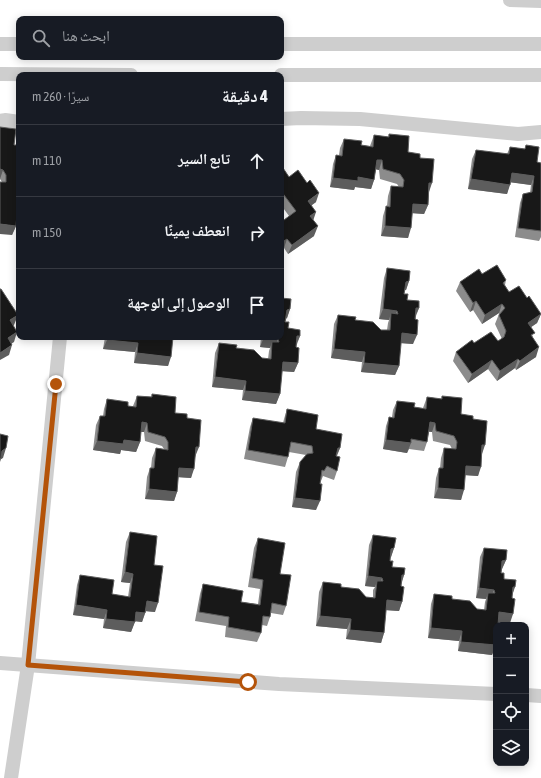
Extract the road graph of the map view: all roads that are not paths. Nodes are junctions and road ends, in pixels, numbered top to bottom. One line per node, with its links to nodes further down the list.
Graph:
1 (510, 0): 2 (street)
2 (541, 1)
3 (0, 44): 4 (street)
4 (16, 44)
5 (284, 44): 6 (street)
6 (541, 44)
7 (0, 74): 8 (street)
8 (16, 74)
9 (541, 75): 10 (street)
10 (284, 76)
11 (284, 119): 14 (street)
12 (0, 121): 13 (street)
13 (16, 122)
14 (541, 132)
15 (60, 340): 17 (street)
16 (0, 663): 17 (street)
17 (28, 665): 18 (street); 21 (street)
18 (493, 694)
19 (529, 695): 20 (street)
20 (541, 696)
21 (10, 778)

